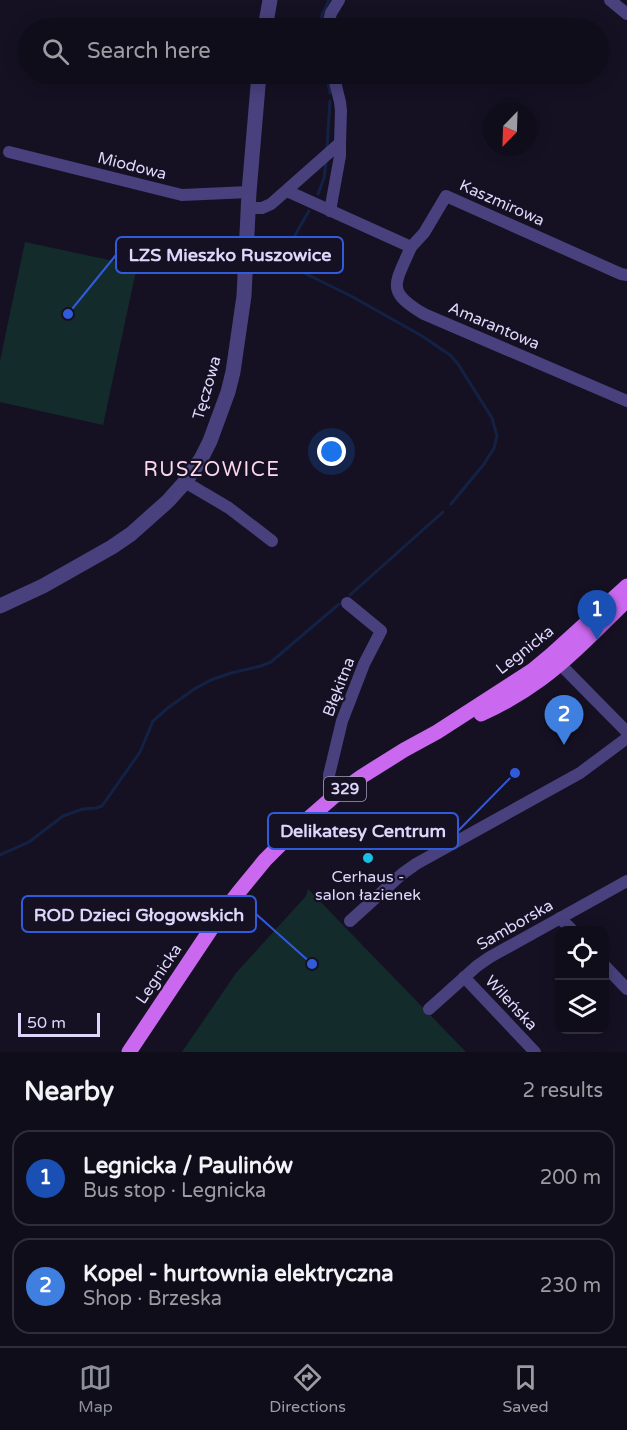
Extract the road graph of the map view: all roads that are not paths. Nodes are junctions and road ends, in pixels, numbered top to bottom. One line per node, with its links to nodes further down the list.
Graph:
1 (270, 0): 5 (street)
2 (339, 0): 6 (street)
3 (610, 0): 4 (street)
4 (627, 14)
5 (267, 18)
6 (330, 18)
7 (258, 84): 12 (street, Tęczowa)
8 (336, 84): 9 (street)
9 (340, 143): 11 (street); 14 (street)
10 (9, 152): 12 (street, Miodowa)
11 (287, 191): 13 (street); 14 (street)
12 (249, 192): 13 (street, Tęczowa)
13 (249, 208): 18 (street, Tęczowa)
14 (330, 211): 15 (street)
15 (411, 247): 16 (street, Kaszmirowa); 17 (street, Amarantowa)
16 (627, 275)
17 (627, 401)
18 (185, 482): 19 (street); 23 (street, Tęczowa)
19 (272, 541)
20 (627, 586): 24 (main road, Legnicka / 329)
21 (627, 600): 24 (main road, Legnicka / 329)
22 (347, 603): 27 (street, Błękitna)
23 (0, 606)
24 (555, 659): 25 (street); 27 (main road, Legnicka / 329)
25 (627, 732)
26 (627, 738): 30 (street)
27 (332, 798): 36 (main road, Legnicka / 329)
28 (627, 881): 29 (street, Samborska)
29 (560, 918): 31 (street); 33 (street, Samborska)
30 (350, 921)
31 (568, 926)
32 (609, 970): 34 (street)
33 (464, 977): 35 (street, Samborska); 37 (street, Wileńska)
34 (627, 989)
35 (429, 1009)
36 (129, 1052)
37 (535, 1052)

